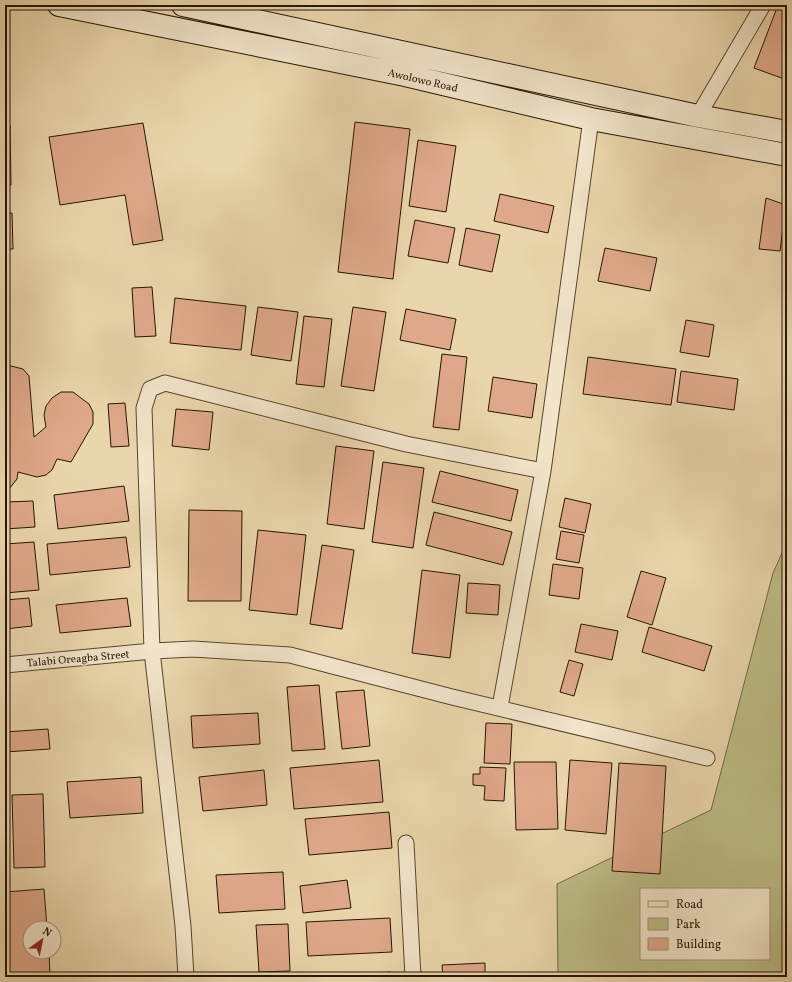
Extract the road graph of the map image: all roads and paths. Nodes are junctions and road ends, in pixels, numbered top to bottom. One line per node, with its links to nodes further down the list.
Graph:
1 (59, 5): 5 (main road, Awolowo Road)
2 (183, 5): 4 (main road, Awolowo Road)
3 (763, 5): 4 (street)
4 (698, 116): 6 (main road, Awolowo Road)
5 (591, 119): 7 (main road, Awolowo Road); 8 (street)
6 (787, 132)
7 (787, 155)
8 (543, 471): 9 (street); 11 (street)
9 (152, 651): 10 (street, Talabi Oreagba Street); 11 (street, Talabi Oreagba Street); 14 (street)
10 (5, 665)
11 (500, 707): 12 (street, Talabi Oreagba Street)
12 (707, 758)
13 (406, 843): 15 (street)
14 (186, 977)
15 (413, 977)

